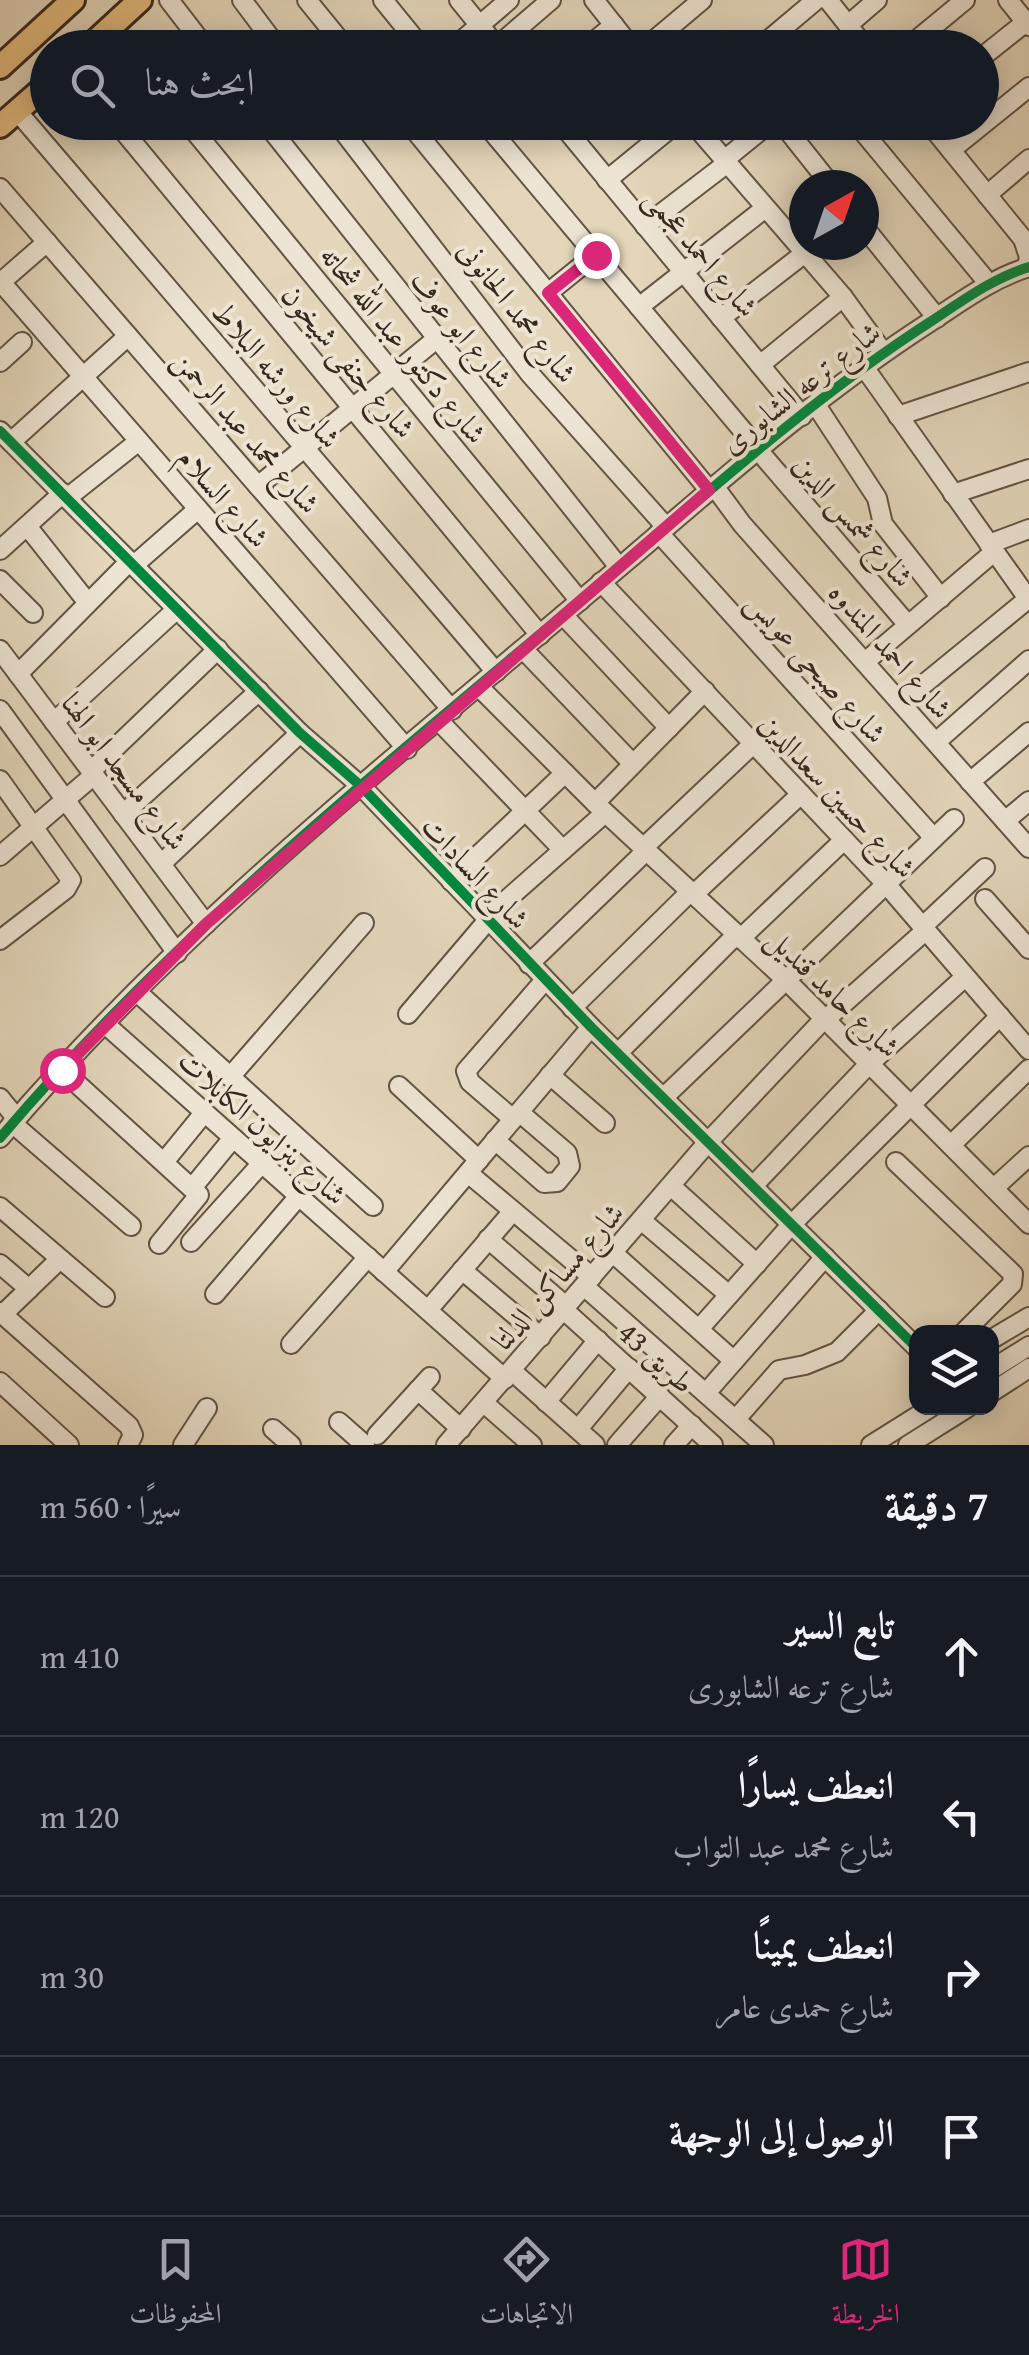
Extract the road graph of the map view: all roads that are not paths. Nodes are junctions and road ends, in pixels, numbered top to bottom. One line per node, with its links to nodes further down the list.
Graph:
1 (73, 0): 22 (main road)
2 (140, 0): 21 (main road)
3 (169, 0): 23 (street)
4 (242, 0): 24 (street)
5 (308, 0): 25 (street)
6 (383, 0): 26 (street)
7 (459, 0): 18 (street)
8 (509, 0): 18 (street)
9 (551, 0): 29 (street)
10 (702, 0): 32 (street)
11 (816, 0): 33 (street)
12 (828, 0): 20 (street)
13 (877, 0): 20 (street)
14 (964, 0): 35 (street)
15 (1008, 0): 17 (street)
16 (599, 2): 19 (street)
17 (1027, 23): 37 (street)
18 (480, 25): 27 (street); 28 (street)
19 (614, 25): 30 (street); 31 (street)
20 (848, 25): 34 (street)
21 (110, 28)
22 (40, 30)
23 (192, 30)
24 (264, 30)
25 (332, 30)
26 (407, 30)
27 (474, 30)
28 (484, 30)
29 (517, 30)
30 (608, 30)
31 (618, 30)
32 (666, 30)
33 (780, 30)
34 (852, 30)
35 (928, 30)
36 (30, 39): 38 (main road)
37 (999, 44)
38 (0, 67)
39 (1029, 87): 41 (street)
40 (30, 99): 42 (main road)
41 (999, 111)
42 (8, 118): 97 (street, شارع ورشه البلاط)
43 (131, 140): 92 (street, شارع حنفى شيخون)
44 (202, 140): 90 (street, شارع دكتور عبد الله شحاته)
45 (279, 140): 83 (street, شارع ابو عوف)
46 (350, 140): 107 (street, شارع محمد الحانونى)
47 (423, 140): 77 (street, شارع احمد المندوه)
48 (499, 140): 70 (street, شارع شمس الدين)
49 (580, 140): 61 (street, شارع احمد عجمى)
50 (656, 140): 61 (street)
51 (707, 140): 59 (street)
52 (750, 140): 59 (street)
53 (795, 140): 60 (street)
54 (870, 140): 76 (street)
55 (942, 140): 57 (street)
56 (963, 140): 57 (street)
57 (950, 150): 63 (street)
58 (1029, 159): 63 (street)
59 (725, 162): 64 (street); 65 (street)
60 (819, 170)
61 (607, 180): 65 (street, شارع احمد عجمى)
62 (0, 188): 68 (street, شارع محمد عبد الرحمن)
63 (987, 195): 67 (street)
64 (764, 208): 66 (street); 74 (street)
65 (645, 226): 74 (street, شارع احمد عجمى)
66 (789, 235)
67 (1026, 236): 73 (street)
68 (47, 242): 75 (street); 82 (street, شارع محمد عبد الرحمن)
69 (879, 245): 81 (street)
70 (596, 255): 77 (street); 79 (street, شارع شمس الدين)
71 (796, 260): 80 (street)
72 (811, 260): 78 (street)
73 (1028, 267): 76 (street, شارع ترعه الشابورى)
74 (683, 272): 79 (street); 80 (street, شارع احمد عجمى)
75 (0, 282): 91 (street, شارع السلام)
76 (989, 284): 81 (street, شارع ترعه الشابورى)
77 (548, 293): 101 (street, شارع احمد المندوه)
78 (843, 298): 85 (street); 87 (street)
79 (639, 306): 98 (street, شارع شمس الدين)
80 (721, 318): 87 (street, شارع احمد عجمى)
81 (937, 318): 85 (street, شارع ترعه الشابورى)
82 (128, 336): 91 (street); 100 (street, شارع محمد عبد الرحمن)
83 (434, 340): 90 (street); 111 (street, شارع ابو عوف)
84 (22, 342): 86 (street)
85 (883, 352): 88 (street, شارع ترعه الشابورى)
86 (0, 362)
87 (760, 365): 93 (street, شارع احمد عجمى)
88 (864, 367): 93 (street, شارع ترعه الشابورى); 94 (street)
89 (1029, 372): 94 (street)
90 (393, 374): 92 (street); 116 (street, شارع دكتور عبد الله شحاته)
91 (83, 377): 95 (street); 96 (street, شارع السلام)
92 (352, 408): 97 (street); 122 (street, شارع حنفى شيخون)
93 (809, 410): 98 (street, شارع ترعه الشابورى); 115 (street, شارع احمد عجمى)
94 (898, 416): 102 (street)
95 (6, 437): 103 (street, شارع السادات)
96 (139, 442): 103 (street); 104 (street, شارع السلام)
97 (304, 448): 100 (street); 128 (street, شارع ورشه البلاط)
98 (758, 450): 101 (street, شارع ترعه الشابورى); 121 (street, شارع شمس الدين)
99 (1029, 470): 102 (street)
100 (258, 486): 134 (street, شارع محمد عبد الرحمن)
101 (711, 488): 107 (street, شارع ترعه الشابورى); 126 (street, شارع احمد المندوه)
102 (953, 494): 108 (street)
103 (65, 496): 105 (street); 110 (street, شارع السادات)
104 (198, 509): 110 (street); 141 (street, شارع السلام)
105 (27, 526): 109 (street); 117 (street)
106 (1029, 529): 108 (street)
107 (662, 530): 111 (street, شارع ترعه الشابورى); 157 (street, شارع صبحى عويس)
108 (992, 548): 114 (street); 115 (street)
109 (0, 550)
110 (132, 563): 117 (street); 118 (street, شارع السادات)
111 (619, 567): 113 (street, شارع ترعه الشابورى)
112 (0, 580): 119 (street)
113 (602, 582): 116 (street, شارع ترعه الشابورى); 130 (street, شارع حسين سعدالدين)
114 (1028, 596): 132 (street)
115 (941, 598): 121 (street)
116 (580, 601): 120 (street, شارع ترعه الشابورى)
117 (88, 603): 127 (street)
118 (177, 609): 124 (street, شارع السادات); 135 (street)
119 (33, 613)
120 (563, 615): 122 (street, شارع ترعه الشابورى); 136 (street)
121 (908, 625): 126 (street)
122 (540, 635): 123 (street, شارع ترعه الشابورى)
123 (523, 649): 128 (street, شارع ترعه الشابورى); 142 (street)
124 (218, 650): 131 (street, شارع السادات); 143 (street)
125 (1029, 660): 139 (street)
126 (866, 661): 132 (street, شارع احمد المندوه)
127 (7, 665): 135 (street, شارع مسجد ابو الهنا)
128 (496, 672): 129 (street, شارع ترعه الشابورى)
129 (478, 687): 134 (street, شارع ترعه الشابورى); 144 (street, شارع حامد قنديل)
130 (704, 691): 136 (street); 140 (street, شارع حسين سعدالدين)
131 (259, 692): 138 (street, شارع السادات); 153 (street)
132 (902, 702): 139 (street, شارع احمد المندوه)
133 (0, 710): 149 (street)
134 (446, 715): 141 (street, شارع ترعه الشابورى); 152 (street, شارع محمد عبد الرحمن)
135 (54, 722): 143 (street, شارع مسجد ابو الهنا)
136 (668, 728): 142 (street)
137 (1029, 732): 146 (street)
138 (300, 733): 147 (street, شارع السادات); 163 (street)
139 (936, 742): 146 (street, شارع احمد المندوه)
140 (754, 744): 148 (street, شارع حسين سعدالدين); 161 (street)
141 (407, 748): 147 (street, شارع ترعه الشابورى)
142 (633, 764): 151 (street)
143 (92, 773): 149 (street); 153 (street, شارع مسجد ابو الهنا)
144 (565, 774): 151 (street, شارع حامد قنديل); 152 (street)
145 (0, 780): 156 (street)
146 (970, 782): 155 (street, شارع احمد المندوه)
147 (362, 787): 165 (street, شارع السادات); 170 (street, شارع ترعه الشابورى)
148 (801, 794): 158 (street, شارع حسين سعدالدين); 167 (street)
149 (65, 800): 156 (street); 176 (street)
150 (1029, 801): 155 (street)
151 (600, 808): 160 (street); 161 (street, شارع حامد قنديل)
152 (525, 810): 160 (street, شارع محمد عبد الرحمن); 165 (street)
153 (123, 814): 163 (street, شارع مسجد ابو الهنا)
154 (954, 819): 157 (street)
155 (1005, 822): 159 (street, شارع احمد المندوه)
156 (34, 826): 162 (street); 174 (street)
157 (934, 838): 166 (street)
158 (844, 840): 166 (street, شارع حسين سعدالدين); 173 (street)
159 (1029, 848)
160 (563, 850): 169 (street)
161 (644, 850): 167 (street, شارع حامد قنديل); 177 (street)
162 (0, 856)
163 (161, 864): 170 (street, شارع مسجد ابو الهنا)
164 (986, 868): 172 (street, شارع مساكن الدلتا)
165 (451, 881): 169 (street, شارع السادات)
166 (886, 884): 172 (street, شارع حسين سعدالدين); 180 (street)
167 (692, 894): 173 (street, شارع حامد قنديل); 182 (street)
168 (985, 898): 175 (street)
169 (487, 919): 177 (street, شارع السادات); 183 (street)
170 (206, 924): 176 (street, شارع ترعه الشابورى)
171 (364, 924): 194 (street)
172 (923, 929): 178 (street, شارع حسين سعدالدين); 185 (street, شارع مساكن الدلتا)
173 (738, 937): 180 (street, شارع حامد قنديل); 189 (street)
174 (0, 940)
175 (1029, 949)
176 (177, 953): 181 (street, شارع ترعه الشابورى)
177 (529, 964): 179 (street, شارع السادات)
178 (966, 977): 184 (street, شارع حسين سعدالدين); 190 (street)
179 (545, 980): 182 (street, شارع السادات); 200 (street)
180 (786, 980): 185 (street, شارع حامد قنديل); 197 (street)
181 (137, 992): 186 (street, شارع ترعه الشابورى); 194 (street)
182 (572, 1008): 187 (street, شارع السادات)
183 (408, 1014)
184 (1000, 1016): 188 (street, شارع حسين سعدالدين); 198 (street)
185 (825, 1019): 190 (street, شارع حامد قنديل); 205 (street, شارع مساكن الدلتا)
186 (104, 1024): 192 (street, شارع ترعه الشابورى); 199 (street, شارع بنزايون الكابلات)
187 (591, 1028): 189 (street, شارع السادات); 193 (street)
188 (1029, 1050)
189 (618, 1054): 197 (street, شارع السادات)
190 (869, 1064): 198 (street, شارع حامد قنديل); 213 (street)
191 (1029, 1069): 206 (street)
192 (62, 1070): 202 (street, شارع ترعه الشابورى); 208 (street)
193 (550, 1075): 200 (street); 201 (street)
194 (230, 1077): 218 (street)
195 (399, 1086): 211 (street)
196 (0, 1098): 202 (street)
197 (663, 1098): 205 (street, شارع السادات)
198 (910, 1105): 206 (street, شارع حامد قنديل); 221 (street)
199 (204, 1112): 203 (street, شارع بنزايون الكابلات); 208 (street)
200 (516, 1116): 204 (street); 204 (street)
201 (605, 1123)
202 (10, 1127): 223 (street)
203 (233, 1138): 210 (street, شارع بنزايون الكابلات); 214 (street)
204 (495, 1140): 211 (street)
205 (708, 1142): 212 (street, شارع مساكن الدلتا); 213 (street, شارع السادات)
206 (950, 1145): 215 (street, شارع حامد قنديل)
207 (1029, 1156): 215 (street)
208 (164, 1162): 214 (street)
209 (896, 1162): 245 (street)
210 (262, 1164): 216 (street, شارع بنزايون الكابلات); 225 (street)
211 (473, 1167): 219 (street); 234 (street)
212 (670, 1186): 220 (street, شارع مساكن الدلتا); 232 (street)
213 (752, 1186): 221 (street, شارع السادات)
214 (192, 1188): 226 (street)
215 (994, 1188): 222 (street, شارع حامد قنديل)
216 (299, 1196): 228 (street, شارع بنزايون الكابلات); 237 (street)
217 (0, 1206): 230 (street)
218 (373, 1206)
219 (512, 1211): 224 (street); 235 (street)
220 (641, 1220): 227 (street, شارع مساكن الدلتا); 238 (street)
221 (792, 1224): 229 (street, شارع السادات); 232 (street)
222 (1029, 1224)
223 (131, 1226)
224 (488, 1239): 233 (street); 240 (street, طريق 43)
225 (191, 1242)
226 (159, 1244)
227 (613, 1253): 235 (street, شارع مساكن الدلتا); 246 (street)
228 (368, 1257): 234 (street, شارع بنزايون الكابلات); 251 (street)
229 (825, 1257): 242 (street, شارع السادات); 253 (street)
230 (60, 1259): 236 (street); 239 (street)
231 (0, 1264): 236 (street)
232 (757, 1264): 238 (street)
233 (462, 1270): 241 (street); 248 (street)
234 (384, 1272): 241 (street, شارع بنزايون الكابلات)
235 (588, 1282): 240 (street, شارع مساكن الدلتا); 260 (street)
236 (29, 1289): 243 (street)
237 (214, 1294)
238 (729, 1295): 246 (street)
239 (105, 1298)
240 (566, 1308): 248 (street, شارع مساكن الدلتا); 249 (street, طريق 43)
241 (428, 1310): 257 (street, شارع بنزايون الكابلات)
242 (879, 1310): 250 (street, شارع السادات); 267 (street)
243 (1, 1313): 272 (street)
244 (1029, 1317): 247 (street)
245 (971, 1325)
246 (698, 1329): 253 (street)
247 (999, 1335)
248 (541, 1337): 257 (street, شارع مساكن الدلتا)
249 (598, 1340): 255 (street, طريق 43); 262 (street)
250 (909, 1340)
251 (291, 1344)
252 (1029, 1346): 254 (street)
253 (734, 1361): 260 (street)
254 (999, 1365)
255 (629, 1368): 261 (street, طريق 43); 273 (street)
256 (1029, 1368): 259 (street)
257 (508, 1375): 262 (street, شارع بنزايون الكابلات); 263 (street, شارع مساكن الدلتا)
258 (0, 1382): 275 (street)
259 (999, 1387)
260 (706, 1393): 267 (street)
261 (660, 1396): 268 (street, طريق 43); 280 (street)
262 (546, 1402): 273 (street, شارع بنزايون الكابلات)
263 (484, 1403): 270 (street, شارع مساكن الدلتا); 279 (street)
264 (207, 1408): 276 (street)
265 (919, 1415): 284 (street)
266 (957, 1415): 285 (street)
267 (736, 1419): 283 (street)
268 (692, 1424): 281 (street); 282 (street, طريق 43)
269 (272, 1429): 277 (street)
270 (461, 1429): 274 (street); 278 (street, شارع مساكن الدلتا)
271 (341, 1432): 274 (street)
272 (129, 1436)
273 (581, 1438)
274 (371, 1440)
275 (69, 1445)
276 (183, 1445)
277 (292, 1445)
278 (446, 1445)
279 (532, 1445)
280 (617, 1445)
281 (674, 1445)
282 (713, 1445)
283 (764, 1445)
284 (871, 1445)
285 (908, 1445)

